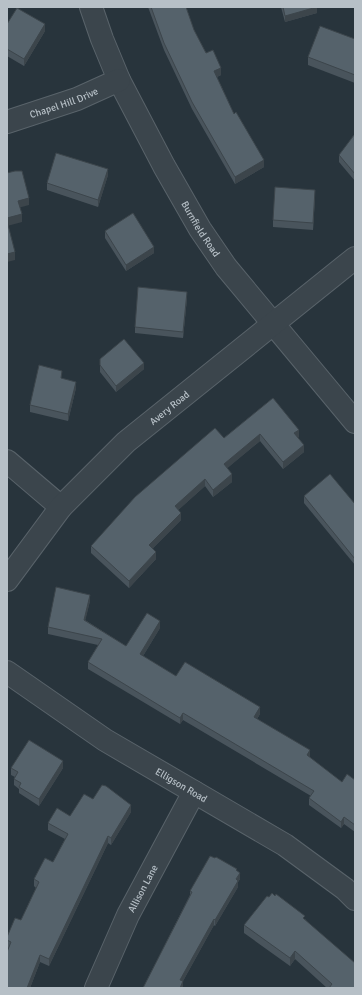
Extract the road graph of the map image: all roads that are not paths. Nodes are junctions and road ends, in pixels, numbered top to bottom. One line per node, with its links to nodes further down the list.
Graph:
1 (91, 7): 2 (street, Burnfield Road)
2 (119, 80): 3 (street, Chapel Hill Drive); 5 (street, Burnfield Road)
3 (7, 122)
4 (355, 258): 5 (street, Avery Road)
5 (273, 323): 6 (street, Burnfield Road); 8 (street, Avery Road)
6 (355, 422)
7 (7, 461): 8 (street)
8 (61, 507): 9 (street, Avery Road)
9 (7, 580)
10 (7, 672): 11 (street, Elligson Road)
11 (194, 792): 12 (street, Elligson Road); 13 (street, Allison Lane)
12 (355, 899)
13 (96, 988)

